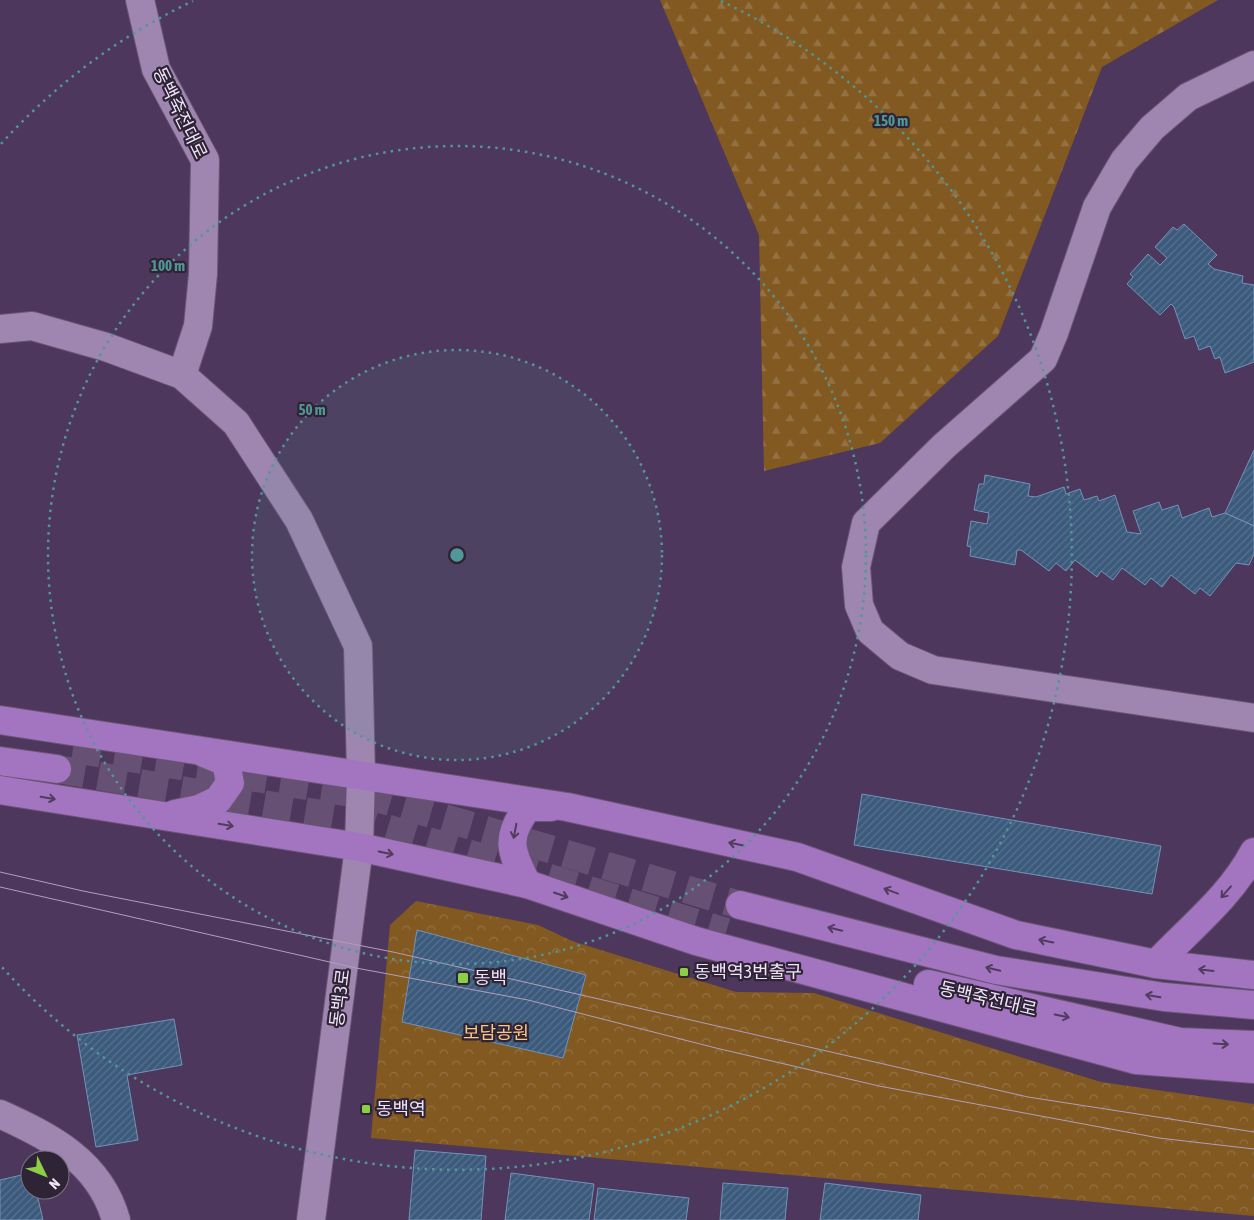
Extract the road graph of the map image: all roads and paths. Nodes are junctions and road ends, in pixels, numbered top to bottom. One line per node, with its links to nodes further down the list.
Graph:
1 (140, 0): 4 (street, 동백죽전대로)
2 (1254, 65): 5 (street)
3 (0, 329): 4 (street)
4 (182, 375): 10 (street, 동백3로)
5 (1254, 718)
6 (0, 720): 8 (main road)
7 (0, 736): 9 (main road)
8 (197, 750): 10 (main road); 13 (main road)
9 (0, 761)
10 (361, 774): 12 (main road); 14 (street, 동백3로)
11 (0, 790): 13 (main road, one-way to 13)
12 (567, 807): 16 (main road, one-way to 16); 19 (main road, one-way to 12)
13 (166, 816): 14 (main road, one-way to 14)
14 (359, 847): 16 (main road, one-way to 16); 26 (street, 동백3로)
15 (1254, 852): 19 (main road, one-way to 19)
16 (527, 884): 23 (main road, one-way to 23)
17 (740, 905): 21 (main road, 동백죽전대로, one-way to 17)
18 (726, 932): 22 (main road, 동백죽전대로, one-way to 22)
19 (1156, 964): 20 (main road, one-way to 19)
20 (1254, 975)
21 (1254, 1005)
22 (1254, 1045)
23 (1254, 1069)
24 (0, 1114): 25 (street)
25 (116, 1220)
26 (311, 1220)

